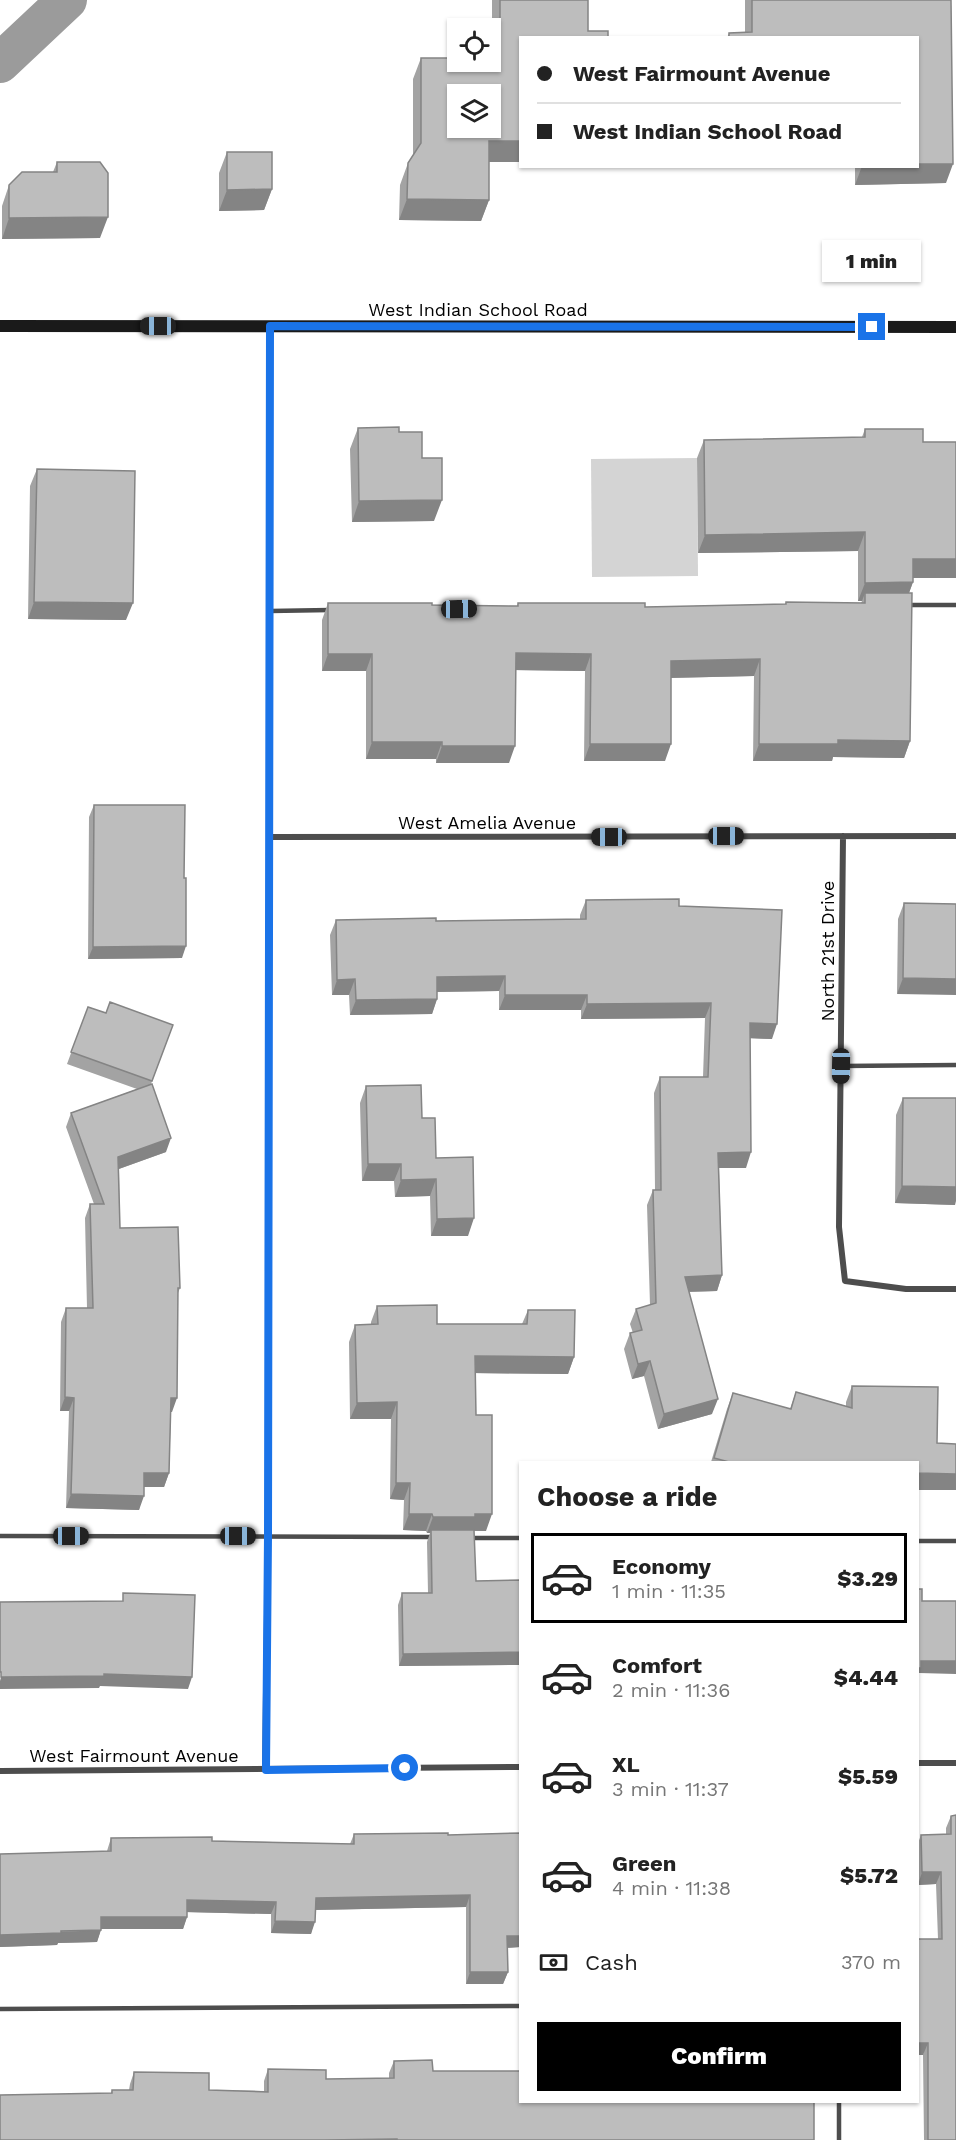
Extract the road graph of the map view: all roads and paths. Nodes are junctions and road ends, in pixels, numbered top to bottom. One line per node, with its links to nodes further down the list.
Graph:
1 (0, 326): 2 (main road, West Indian School Road)
2 (270, 326): 3 (main road, West Indian School Road); 7 (street)
3 (956, 327)
4 (956, 604): 5 (lane)
5 (897, 605)
6 (341, 610): 7 (lane)
7 (270, 611): 10 (street)
8 (843, 836): 9 (street, West Amelia Avenue); 10 (street, West Amelia Avenue); 12 (street, North 21st Drive)
9 (956, 836)
10 (269, 837): 15 (street)
11 (956, 1065): 12 (lane)
12 (841, 1066): 13 (street, North 21st Drive)
13 (956, 1289)
14 (0, 1536): 15 (lane)
15 (268, 1536): 16 (lane); 24 (street)
16 (440, 1537)
17 (463, 1538): 18 (lane)
18 (519, 1538)
19 (919, 1541): 20 (lane)
20 (956, 1541)
21 (919, 1763): 22 (street)
22 (956, 1763)
23 (519, 1767): 24 (street, West Fairmount Avenue)
24 (266, 1770): 25 (street, West Fairmount Avenue)
25 (0, 1771)
26 (519, 2006): 27 (lane)
27 (0, 2010)
28 (839, 2103): 29 (lane)
29 (839, 2140)

